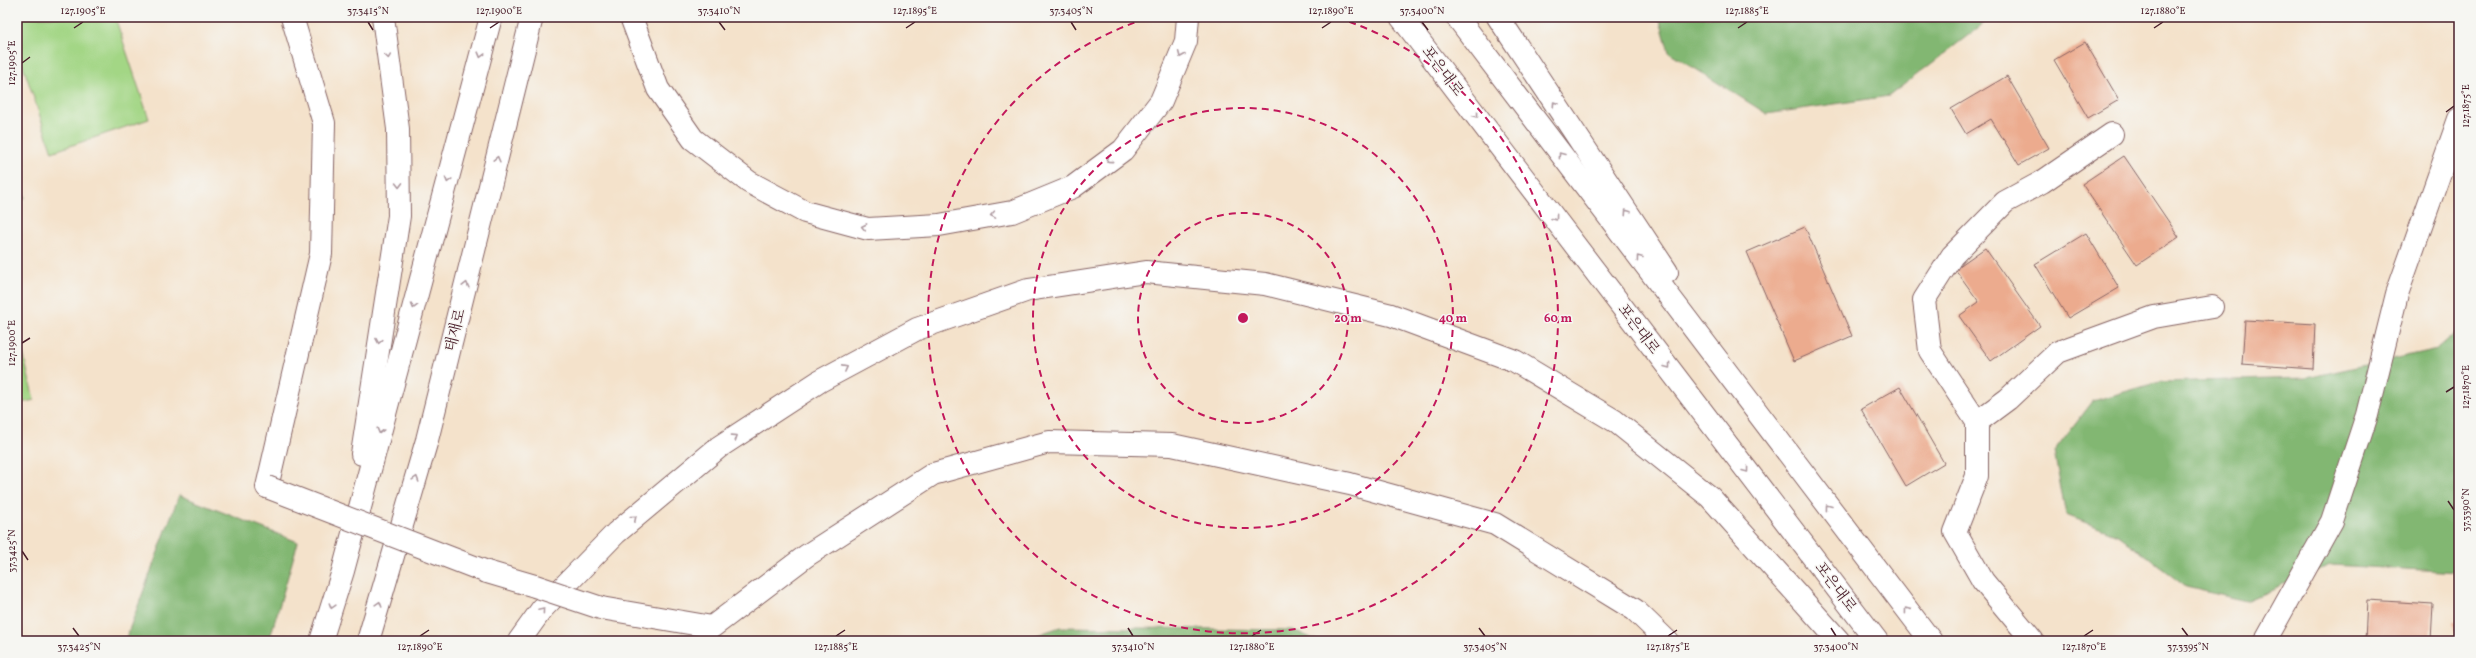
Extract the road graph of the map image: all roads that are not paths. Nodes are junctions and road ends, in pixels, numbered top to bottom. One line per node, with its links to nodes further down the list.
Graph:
1 (292, 17): 19 (main road, bridge)
2 (383, 17): 15 (main road, one-way to 15)
3 (491, 17): 15 (main road, one-way to 15)
4 (532, 17): 17 (main road, 태재로, one-way to 4)
5 (631, 17): 6 (main road, one-way to 5)
6 (1188, 17)
7 (1401, 17): 21 (main road, 포은대로, one-way to 21)
8 (1457, 17): 14 (main road, one-way to 8)
9 (1498, 17): 14 (main road, one-way to 9)
10 (2459, 119): 24 (main road)
11 (2112, 134): 13 (main road)
12 (2212, 307): 13 (main road)
13 (1977, 422): 23 (main road)
14 (1788, 454): 22 (main road, one-way to 14)
15 (343, 571): 16 (main road, one-way to 16)
16 (321, 641)
17 (368, 641)
18 (519, 641): 20 (main road, one-way to 20)
19 (1667, 641)
20 (1839, 641)
21 (1877, 641)
22 (1931, 641)
23 (2033, 641)
24 (2265, 641)

